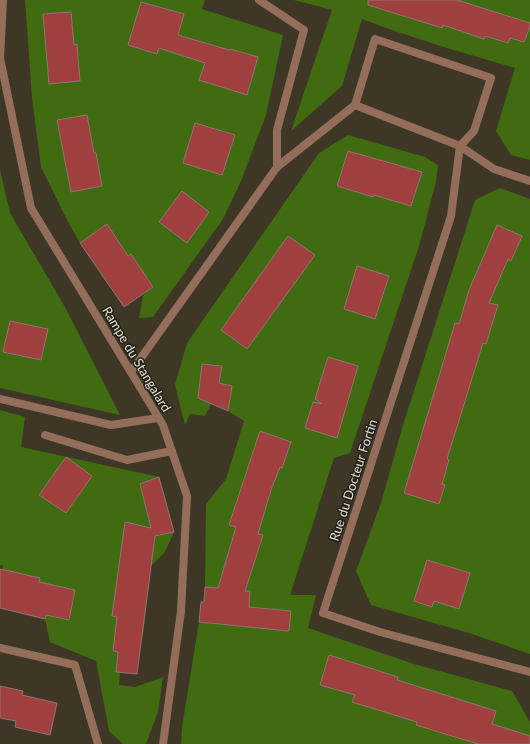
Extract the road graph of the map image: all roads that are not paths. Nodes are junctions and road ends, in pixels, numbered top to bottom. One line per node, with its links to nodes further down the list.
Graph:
1 (3, 0): 3 (street, Rampe du Stangalard)
2 (259, 0): 6 (street)
3 (0, 58): 8 (street, Rampe du Stangalard)
4 (355, 104): 5 (street); 5 (street); 6 (street)
5 (460, 146): 7 (street); 14 (street, Rue du Docteur Fortin)
6 (277, 167): 8 (street)
7 (530, 181)
8 (131, 372): 10 (street, Rampe du Stangalard)
9 (0, 399): 10 (street)
10 (158, 418): 12 (street, Rampe du Stangalard)
11 (45, 435): 12 (street)
12 (172, 451): 16 (street, Rampe du Stangalard)
13 (0, 648): 15 (street)
14 (530, 672)
15 (98, 744)
16 (163, 744)

